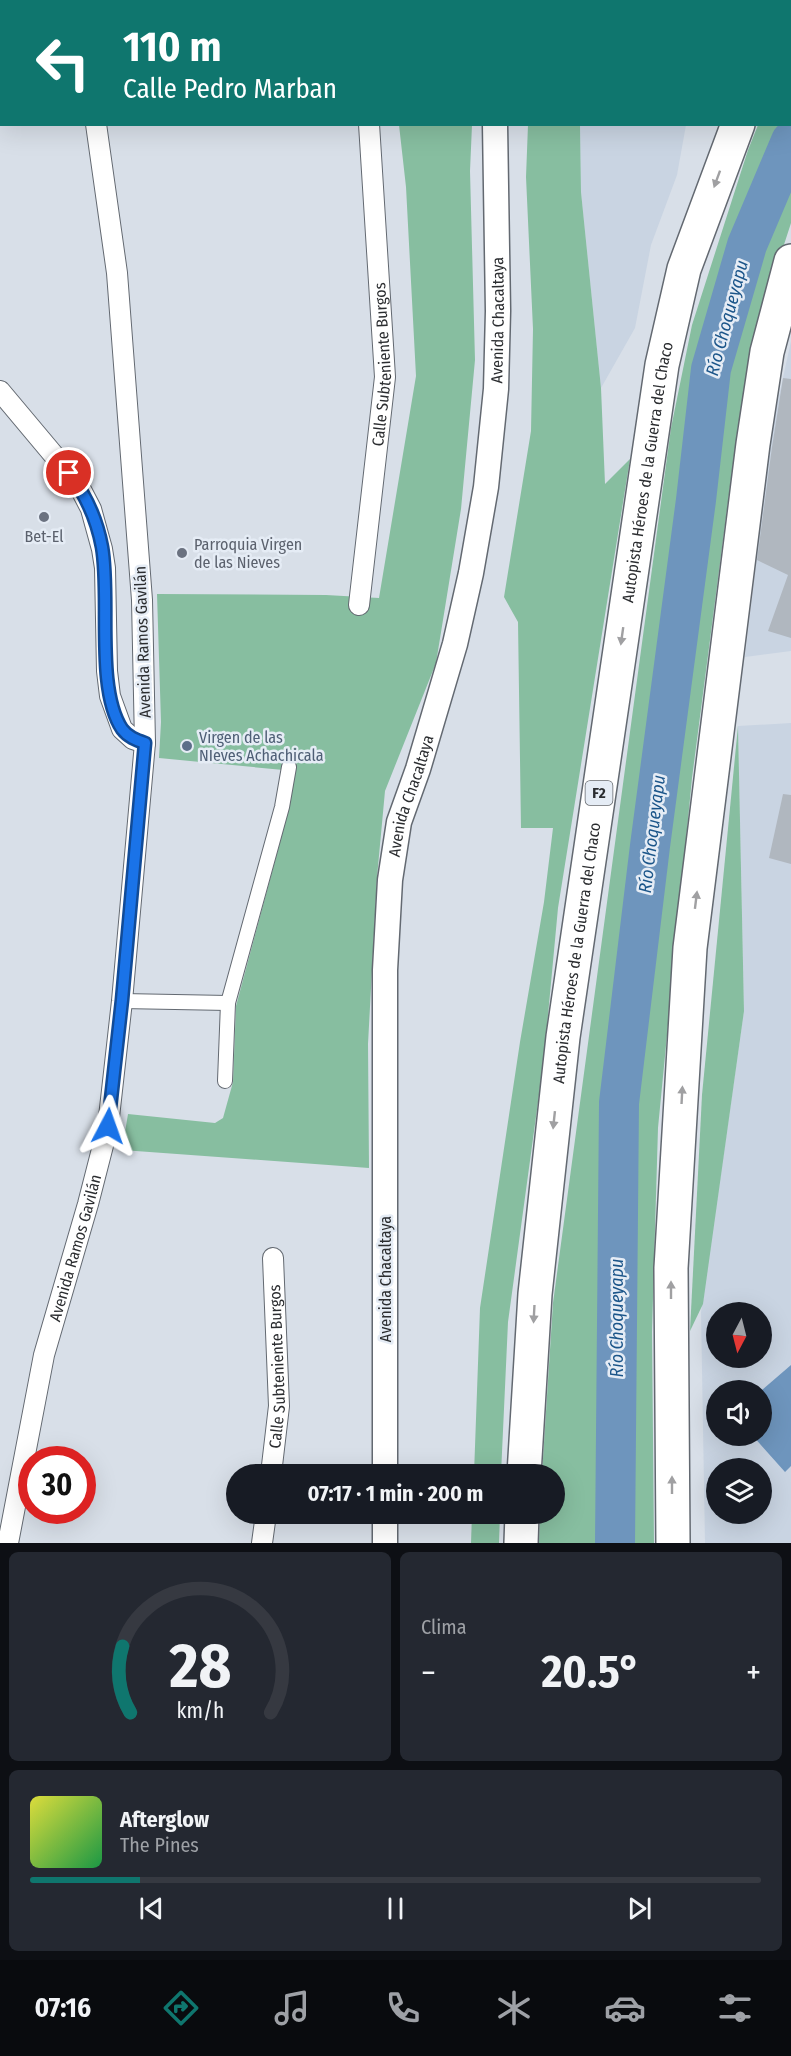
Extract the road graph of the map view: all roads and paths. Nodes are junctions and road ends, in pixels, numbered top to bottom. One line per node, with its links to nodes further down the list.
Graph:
1 (96, 126): 8 (street, Avenida Ramos Gavilán)
2 (369, 126): 7 (street, Calle Subteniente Burgos)
3 (495, 126): 15 (street, Avenida Chacaltaya)
4 (737, 126): 16 (highway, Autopista Héroes de la Guerra del Chaco / F2, one-way to 16)
5 (791, 261): 24 (highway, one-way to 5)
6 (0, 391): 8 (street)
7 (359, 605)
8 (145, 743): 10 (street, Avenida Ramos Gavilán)
9 (290, 767): 11 (street)
10 (122, 1000): 11 (street); 20 (street, Avenida Ramos Gavilán)
11 (228, 1003): 12 (street)
12 (225, 1081)
13 (273, 1258): 14 (street, Calle Subteniente Burgos)
14 (272, 1464)
15 (385, 1464)
16 (525, 1464)
17 (264, 1524): 21 (street)
18 (385, 1524): 22 (street)
19 (522, 1524): 23 (highway)
20 (8, 1543)
21 (261, 1543)
22 (385, 1543)
23 (521, 1543)
24 (672, 1543)

